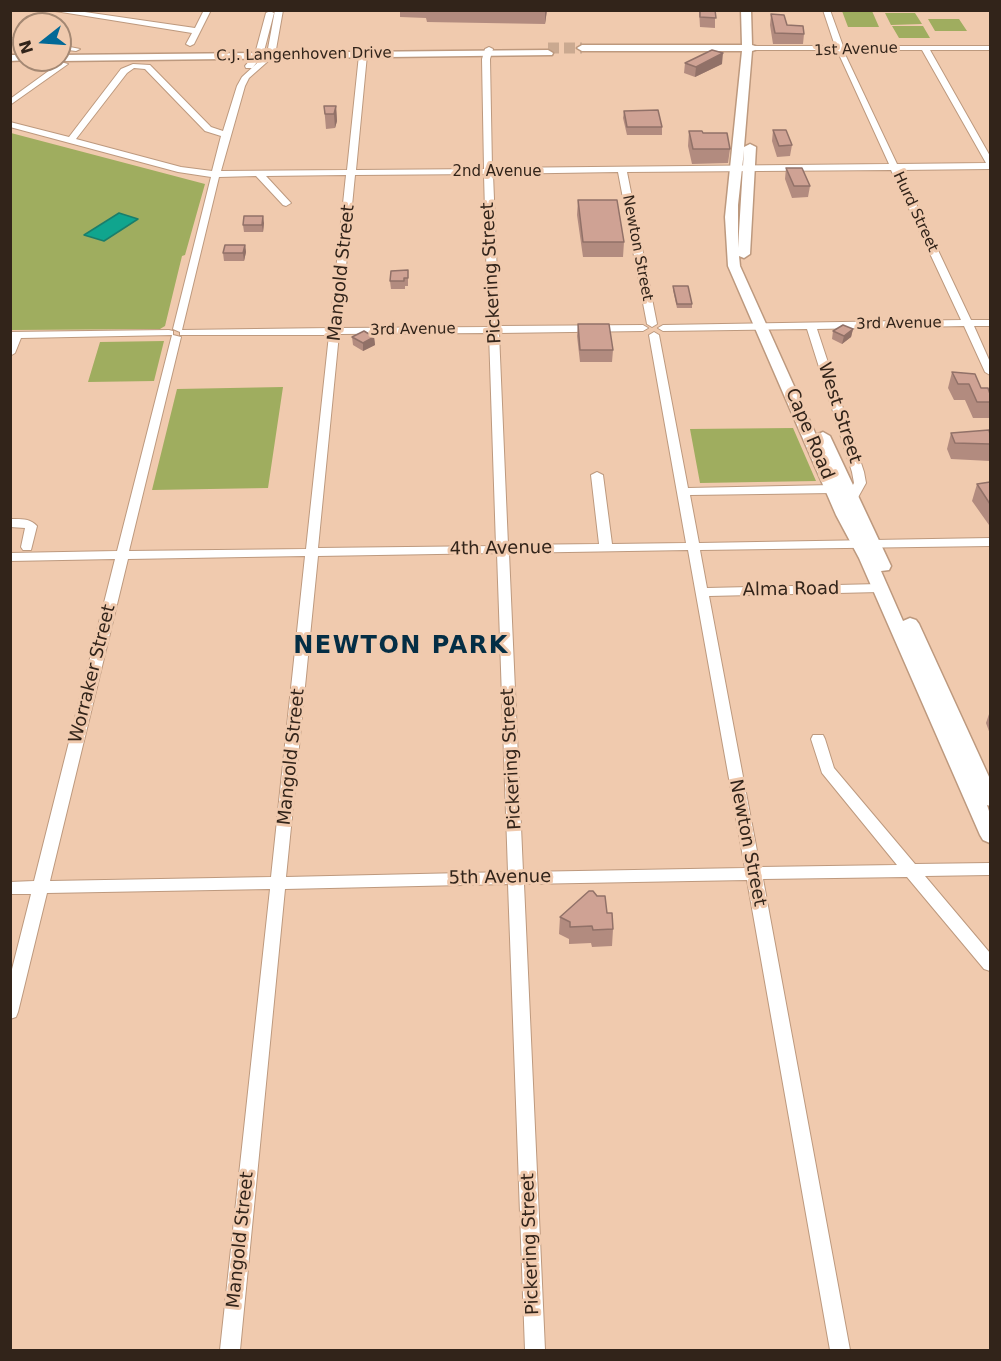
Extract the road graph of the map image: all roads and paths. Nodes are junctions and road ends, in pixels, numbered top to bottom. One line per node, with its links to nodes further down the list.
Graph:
1 (52, 10): 9 (street)
2 (130, 10): 9 (street)
3 (208, 10): 10 (street)
4 (270, 10): 21 (street)
5 (279, 10): 21 (street)
6 (746, 10): 18 (main road, Cape Road)
7 (756, 10): 18 (main road, Cape Road)
8 (826, 10): 16 (street, Hurd Street)
9 (124, 20): 10 (street)
10 (197, 31): 11 (street)
11 (190, 44)
12 (72, 48): 15 (street)
13 (925, 48): 14 (street, 1st Avenue); 16 (street, 1st Avenue); 32 (street)
14 (990, 48)
15 (76, 49)
16 (840, 49): 18 (street, 1st Avenue); 33 (street, Hurd Street)
17 (582, 50): 18 (main road)
18 (751, 50): 34 (main road, Cape Road)
19 (548, 51): 22 (main road, C.J. Langenhoven Drive)
20 (72, 53): 21 (main road, C.J. Langenhoven Drive)
21 (265, 53): 22 (main road, C.J. Langenhoven Drive); 23 (main road, C.J. Langenhoven Drive); 24 (main road, C.J. Langenhoven Drive); 26 (street, Worraker Street); 30 (street, Worraker Street)
22 (484, 53): 23 (main road, C.J. Langenhoven Drive); 36 (street, Pickering Street)
23 (363, 55): 37 (street, Mangold Street)
24 (240, 56): 25 (main road, C.J. Langenhoven Drive); 26 (main road)
25 (72, 61)
26 (250, 64): 30 (street, Worraker Street)
27 (48, 72): 28 (street)
28 (10, 103)
29 (10, 124): 31 (street, 2nd Avenue)
30 (224, 138): 31 (street); 38 (street, Worraker Street)
31 (71, 140): 38 (street, 2nd Avenue)
32 (990, 165): 33 (street, 2nd Avenue)
33 (895, 167): 34 (street, 2nd Avenue); 41 (street, Hurd Street)
34 (742, 170): 35 (street, 2nd Avenue); 43 (main road, Cape Road)
35 (622, 171): 36 (street, 2nd Avenue); 46 (street, Newton Street)
36 (488, 172): 37 (street, 2nd Avenue); 45 (street, Pickering Street)
37 (352, 173): 39 (street, 2nd Avenue); 47 (street, Mangold Street)
38 (216, 174): 39 (street, 2nd Avenue); 48 (street, Worraker Street)
39 (260, 175): 40 (street)
40 (286, 203)
41 (968, 323): 42 (street, 3rd Avenue); 44 (street, 3rd Avenue); 51 (street, Hurd Street)
42 (990, 323)
43 (767, 326): 44 (street, 3rd Avenue); 46 (street, 3rd Avenue); 53 (main road, Cape Road); 55 (main road, Cape Road)
44 (811, 326): 55 (street, West Street)
45 (494, 329): 46 (street, 3rd Avenue); 47 (street, 3rd Avenue); 62 (street, Pickering Street)
46 (653, 329): 54 (street, Newton Street)
47 (336, 331): 48 (street, 3rd Avenue); 63 (street, Mangold Street)
48 (176, 333): 49 (street, 3rd Avenue); 64 (street, Worraker Street)
49 (14, 335): 50 (street)
50 (10, 353)
51 (990, 372)
52 (597, 475): 61 (street)
53 (833, 489): 54 (street); 58 (main road, Cape Road)
54 (684, 492): 60 (street, Newton Street)
55 (852, 498): 58 (main road, Cape Road)
56 (10, 522): 59 (street)
57 (990, 542): 58 (street, 4th Avenue)
58 (866, 544): 60 (street, 4th Avenue); 66 (main road, Cape Road); 69 (main road, Cape Road)
59 (27, 547)
60 (693, 547): 61 (street, 4th Avenue); 67 (street, Newton Street)
61 (606, 548): 62 (street, 4th Avenue)
62 (503, 549): 63 (street, 4th Avenue); 74 (street, Pickering Street)
63 (314, 552): 64 (street, 4th Avenue); 75 (street, Mangold Street)
64 (122, 555): 65 (street, 4th Avenue); 76 (street, Worraker Street)
65 (10, 557)
66 (880, 588): 67 (street, Alma Road); 70 (main road, Cape Road)
67 (701, 592): 73 (street, Newton Street)
68 (819, 739): 72 (street)
69 (990, 799)
70 (990, 835)
71 (990, 869): 72 (street, 5th Avenue)
72 (910, 871): 73 (street, 5th Avenue); 78 (street)
73 (753, 874): 74 (street, 5th Avenue); 82 (street, Newton Street)
74 (518, 878): 75 (street, 5th Avenue); 81 (street, Pickering Street)
75 (279, 882): 76 (street, 5th Avenue); 80 (street, Mangold Street)
76 (41, 887): 77 (street, 5th Avenue); 79 (street, Worraker Street)
77 (10, 888)
78 (990, 964)
79 (10, 1012)
80 (230, 1350)
81 (535, 1350)
82 (840, 1350)

